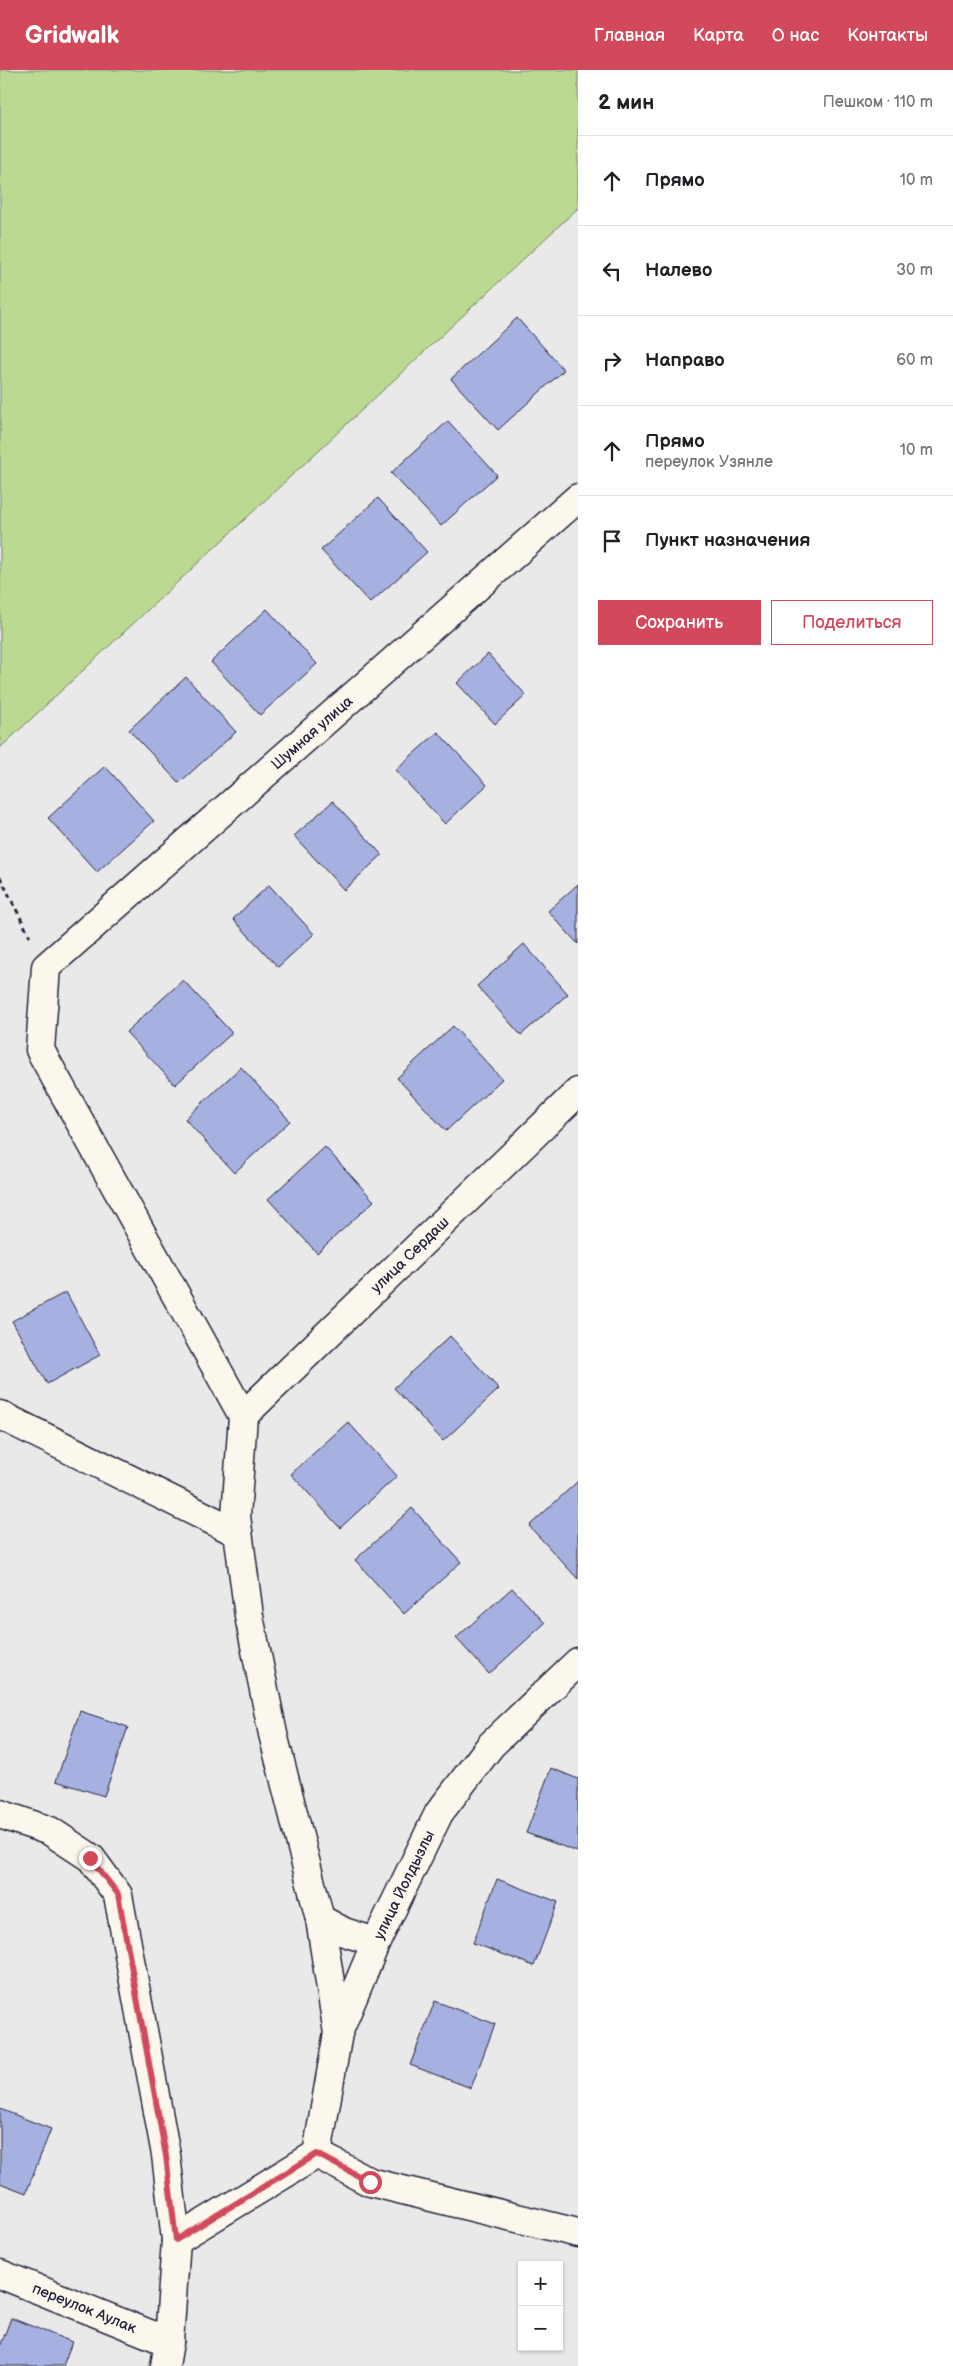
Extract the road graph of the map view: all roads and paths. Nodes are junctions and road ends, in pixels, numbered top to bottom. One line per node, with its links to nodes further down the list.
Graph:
1 (578, 498): 3 (street, Шумная улица)
2 (0, 877): 3 (path)
3 (46, 967): 6 (street)
4 (578, 1092): 6 (street, улица Сердаш)
5 (0, 1415): 7 (street)
6 (243, 1416): 7 (street)
7 (238, 1532): 10 (street)
8 (578, 1662): 11 (street, улица Йолдызлы)
9 (0, 1814): 15 (street)
10 (320, 1918): 11 (street); 12 (street)
11 (376, 1942): 12 (street, улица Йолдызлы)
12 (338, 2033): 13 (street, улица Йолдызлы)
13 (317, 2154): 14 (street); 15 (street)
14 (578, 2234)
15 (176, 2240): 17 (street)
16 (0, 2274): 17 (street, переулок Аулак)
17 (167, 2354)

